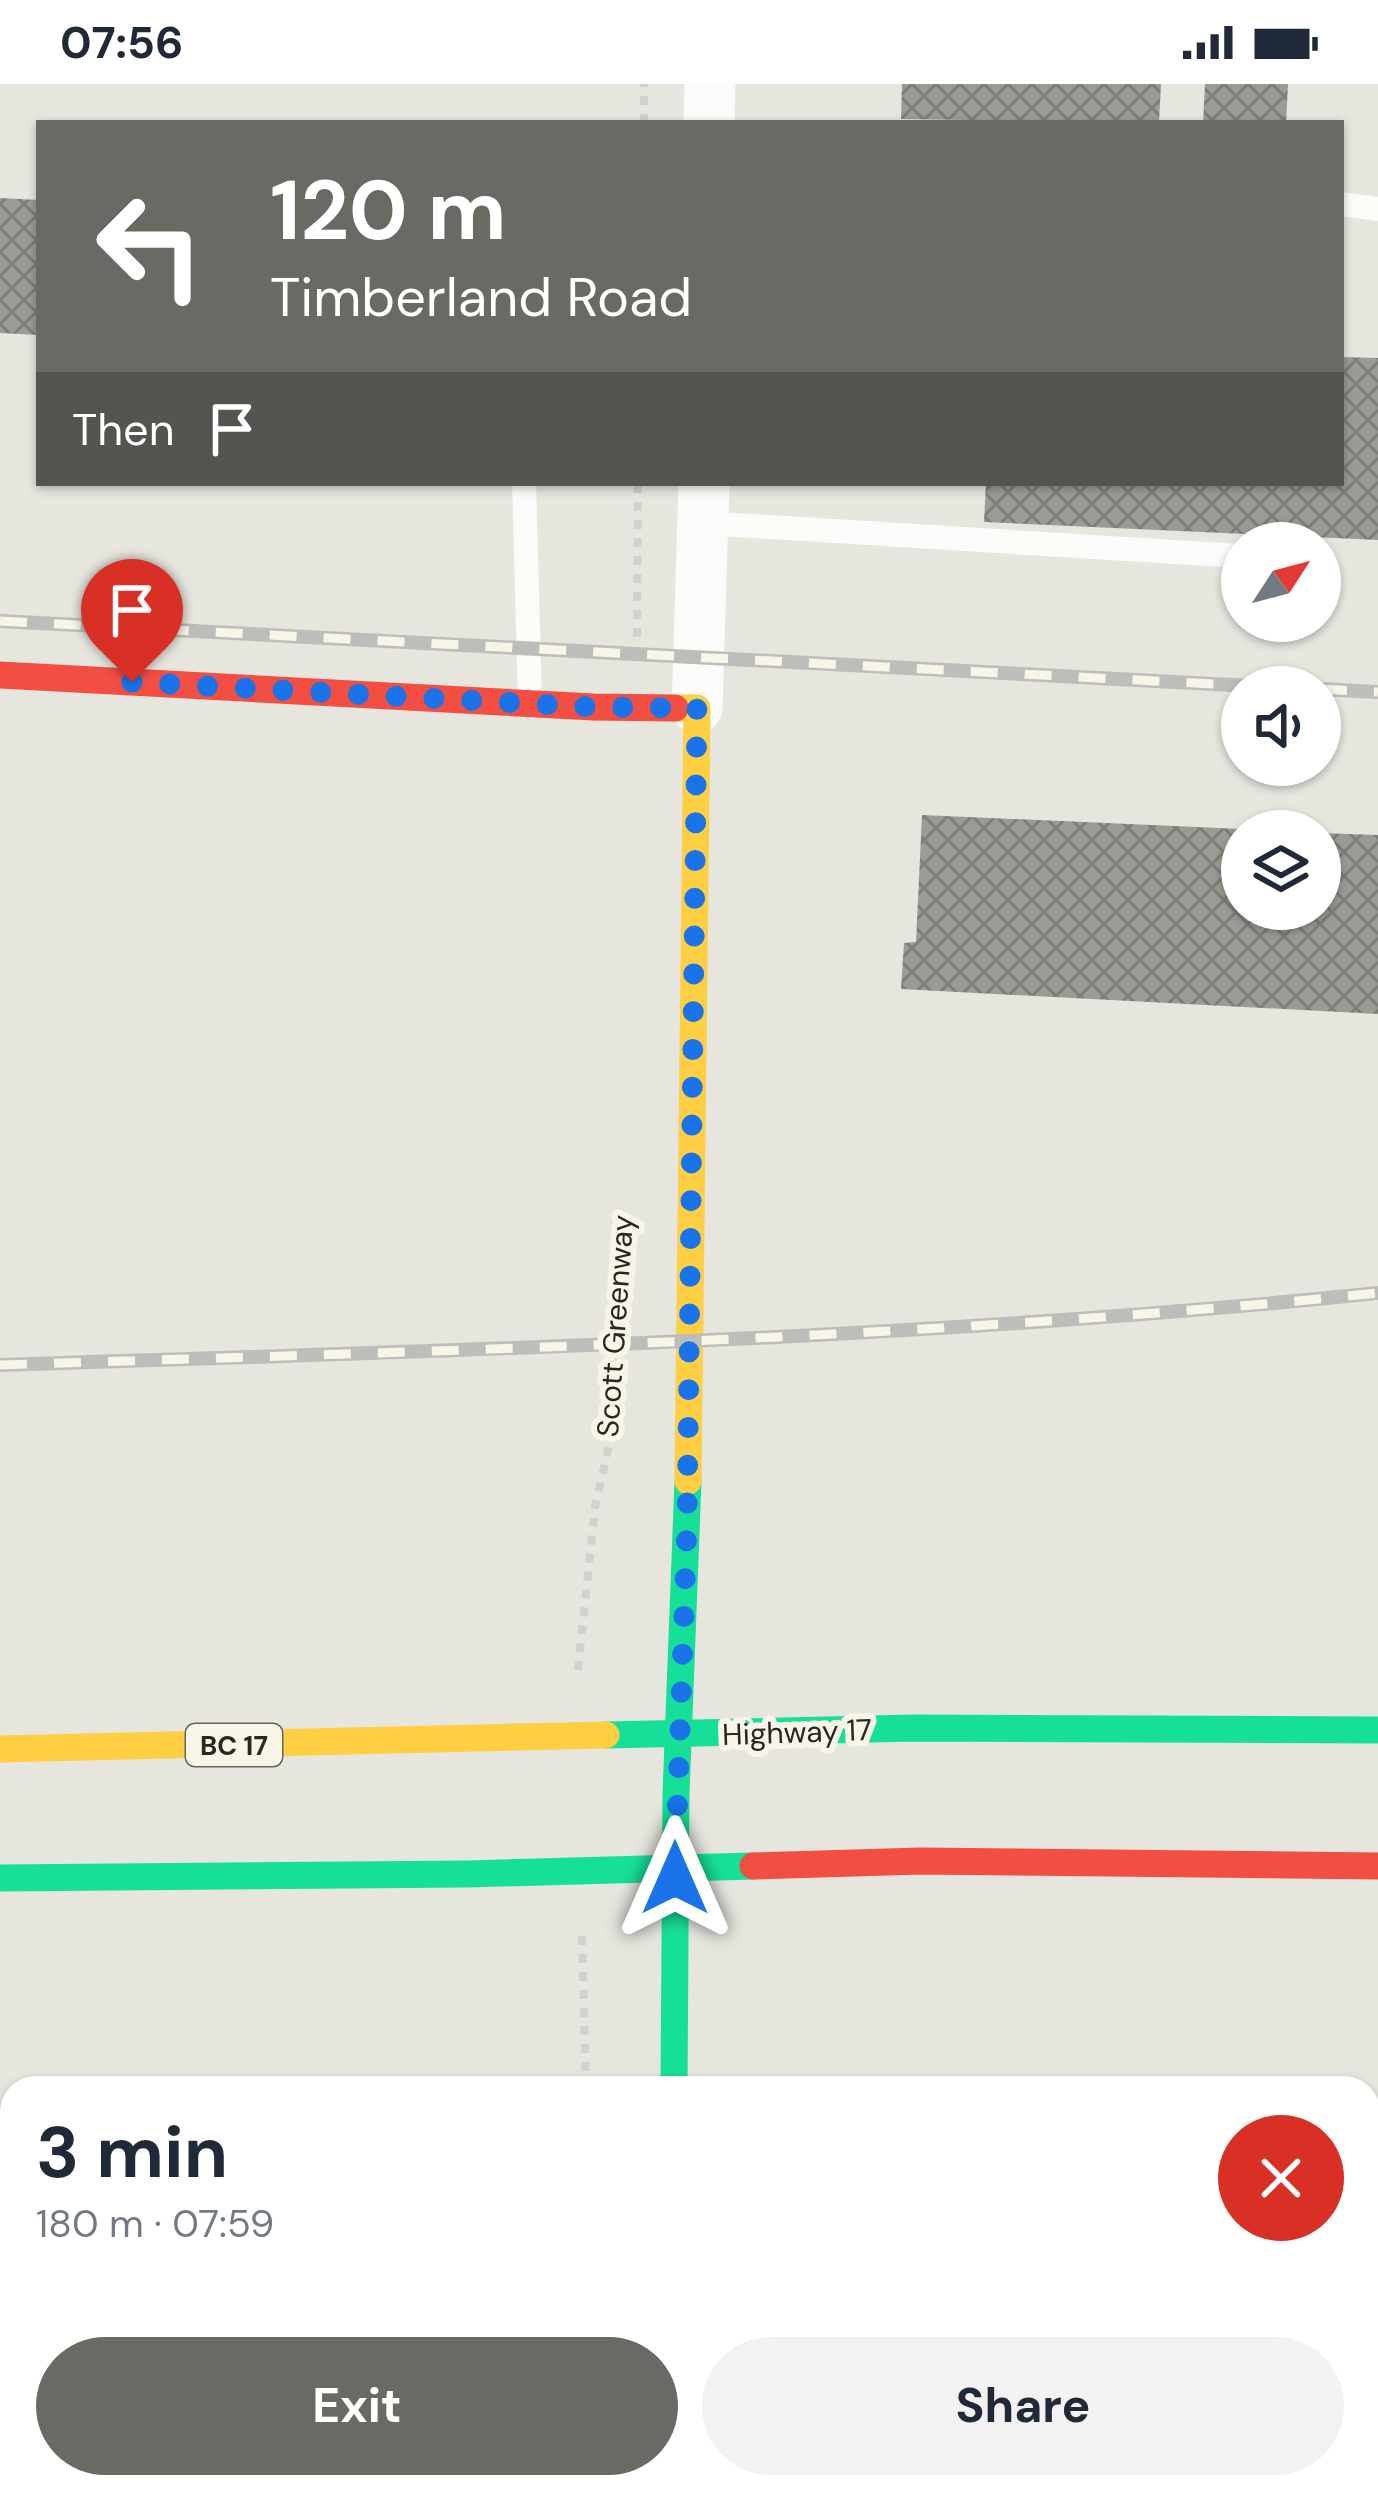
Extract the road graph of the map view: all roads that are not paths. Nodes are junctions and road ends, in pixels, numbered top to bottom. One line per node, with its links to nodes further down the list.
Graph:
1 (710, 84): 2 (street)
2 (709, 120)
3 (1344, 204): 4 (lane)
4 (1378, 209)
5 (524, 486): 9 (lane)
6 (704, 503): 7 (lane); 10 (street)
7 (1221, 554)
8 (0, 675): 9 (main road)
9 (530, 704): 10 (main road)
10 (697, 708): 15 (main road)
11 (1378, 1730): 12 (main road, Highway 17 / BC 17)
12 (0, 1749)
13 (1378, 1866): 14 (main road)
14 (0, 1879)
15 (674, 2076)

